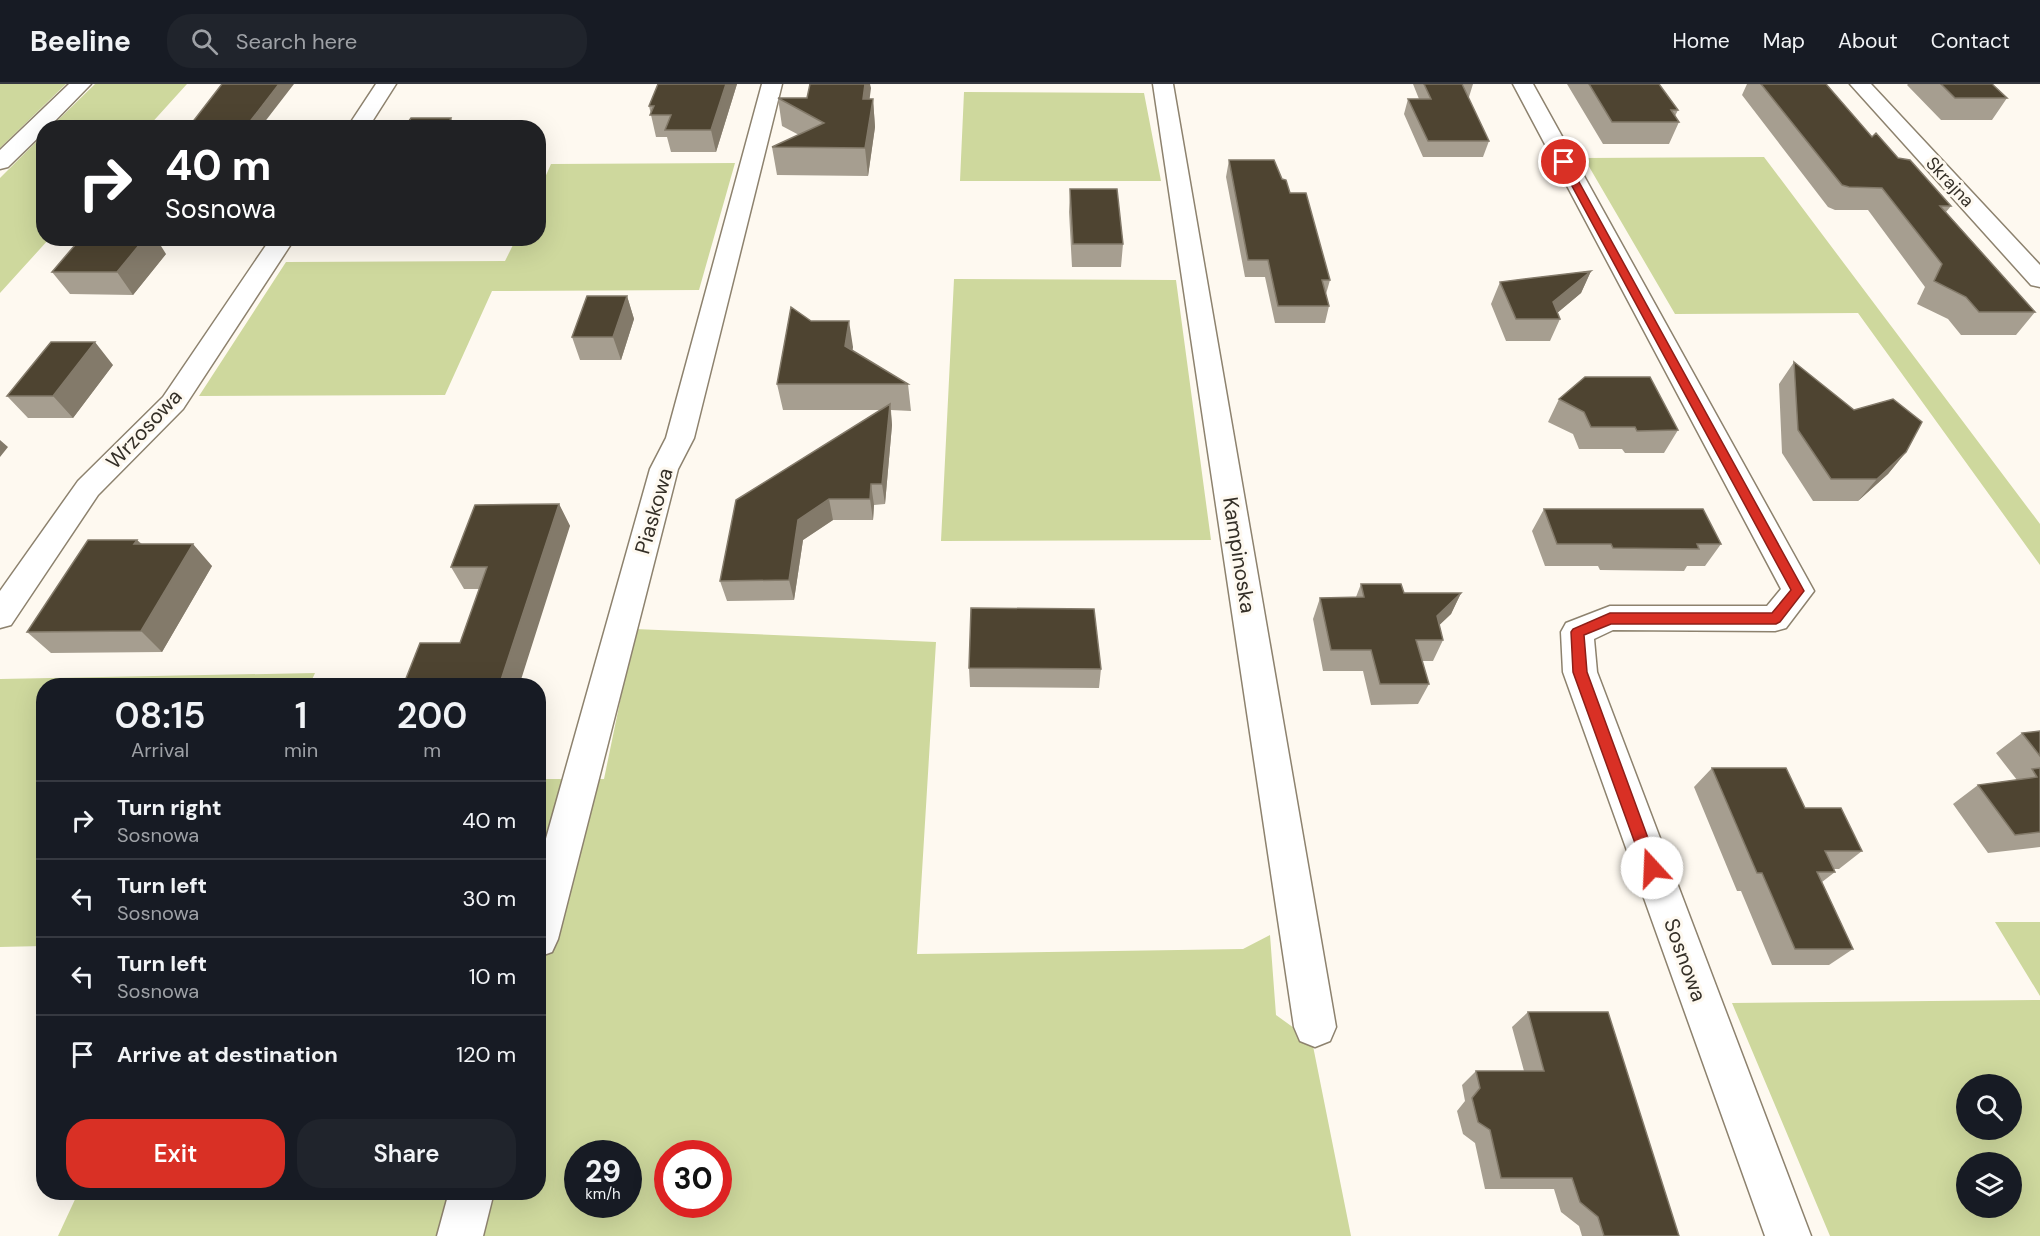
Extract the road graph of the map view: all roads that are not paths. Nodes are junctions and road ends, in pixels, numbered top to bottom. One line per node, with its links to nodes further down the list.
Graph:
1 (81, 84): 7 (street)
2 (386, 84): 8 (street)
3 (772, 84): 14 (street, Piaskowa)
4 (1163, 84): 15 (street, Kampinoska)
5 (1523, 84): 18 (street, Sosnowa)
6 (1860, 84): 12 (street, Skrajna)
7 (44, 120)
8 (362, 120)
9 (36, 127): 10 (street)
10 (0, 162)
11 (278, 246): 13 (street, Wrzosowa)
12 (2040, 280)
13 (0, 616)
14 (546, 909)
15 (1315, 1027)
16 (469, 1200): 17 (street)
17 (460, 1236)
18 (1788, 1236)

